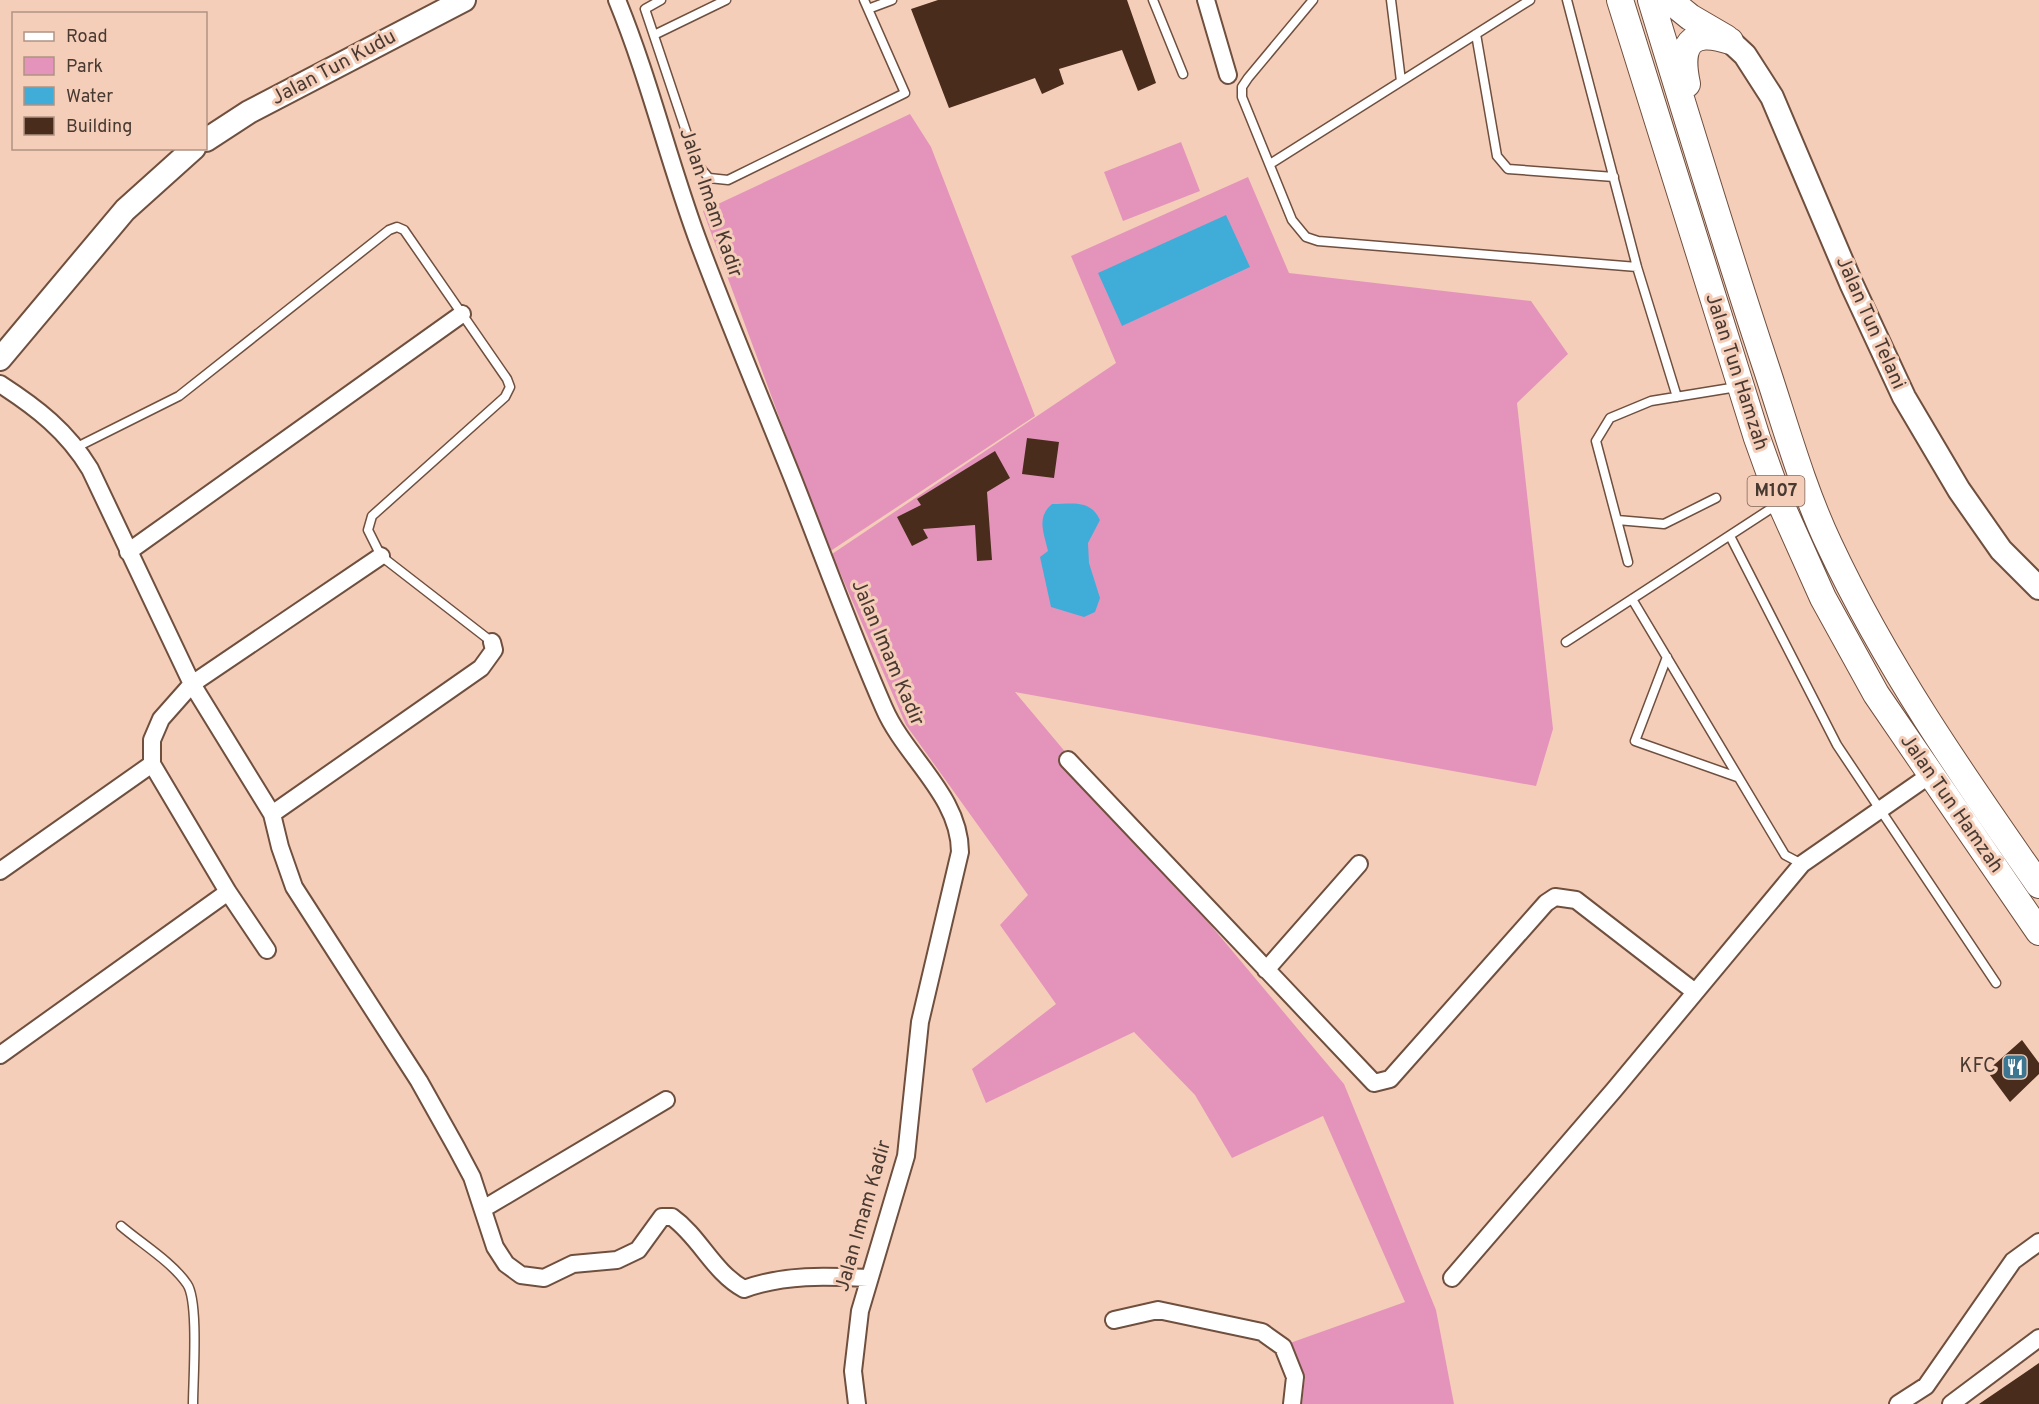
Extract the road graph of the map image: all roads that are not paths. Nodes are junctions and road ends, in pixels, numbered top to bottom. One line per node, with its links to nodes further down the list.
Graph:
1 (464, 0): 22 (street, Jalan Tun Kudu)
2 (617, 0): 68 (street, Jalan Imam Kadir)
3 (661, 0): 17 (lane)
4 (726, 0): 17 (lane)
5 (892, 0): 15 (lane)
6 (1153, 0): 19 (lane)
7 (1206, 0): 20 (street)
8 (1313, 0): 24 (lane)
9 (1391, 0): 21 (lane)
10 (1530, 0): 16 (lane)
11 (1567, 0): 25 (lane)
12 (1620, 0): 31 (main road, Jalan Tun Hamzah / M107)
13 (1651, 0): 26 (main road, Jalan Tun Hamzah / M107)
14 (1669, 0): 18 (main road)
15 (866, 4): 17 (lane)
16 (1476, 34): 21 (lane); 25 (lane)
17 (654, 35)
18 (1730, 41): 26 (main road); 41 (street, Jalan Tun Telani)
19 (1183, 74)
20 (1228, 75)
21 (1401, 81): 24 (lane)
22 (207, 139)
23 (192, 150): 29 (street)
24 (1270, 164): 27 (lane)
25 (1614, 177): 27 (lane)
26 (1717, 221): 56 (main road, Jalan Tun Hamzah / M107)
27 (1637, 267): 32 (lane)
28 (462, 314): 33 (lane); 38 (street); 39 (lane)
29 (0, 359)
30 (0, 384): 33 (street)
31 (1740, 387): 32 (lane); 35 (main road, Jalan Tun Hamzah / M107)
32 (1677, 397): 36 (lane)
33 (77, 447): 38 (street)
34 (1716, 498): 36 (lane)
35 (1780, 502): 37 (lane); 49 (main road, Jalan Tun Hamzah / M107)
36 (1617, 520): 40 (lane)
37 (1730, 536): 42 (lane); 51 (lane)
38 (128, 552): 46 (street)
39 (381, 556): 43 (lane); 46 (street)
40 (1629, 562)
41 (2039, 588)
42 (1632, 599): 44 (lane); 45 (lane)
43 (492, 642): 52 (street)
44 (1566, 642)
45 (1667, 657): 50 (lane); 50 (lane)
46 (192, 684): 48 (street); 52 (street)
47 (1068, 760): 60 (street)
48 (152, 764): 55 (street); 57 (street)
49 (1930, 775): 51 (street); 58 (main road, Jalan Tun Hamzah / M107)
50 (1737, 777): 54 (lane)
51 (1881, 810): 54 (street); 61 (lane)
52 (272, 814): 65 (street)
53 (1359, 864): 60 (street)
54 (1802, 864): 62 (street)
55 (0, 872)
56 (2039, 885)
57 (228, 892): 59 (street); 63 (street)
58 (2039, 932)
59 (267, 950)
60 (1266, 970): 62 (street)
61 (1996, 983)
62 (1695, 992): 69 (street)
63 (0, 1055)
64 (666, 1100): 65 (street)
65 (483, 1209): 68 (street)
66 (121, 1226): 72 (lane)
67 (2039, 1242): 75 (street)
68 (869, 1278): 73 (street, Jalan Imam Kadir)
69 (1452, 1278)
70 (1113, 1320): 74 (street)
71 (2039, 1338): 76 (street)
72 (193, 1404)
73 (857, 1404)
74 (1292, 1404)
75 (1898, 1404)
76 (1951, 1404)

